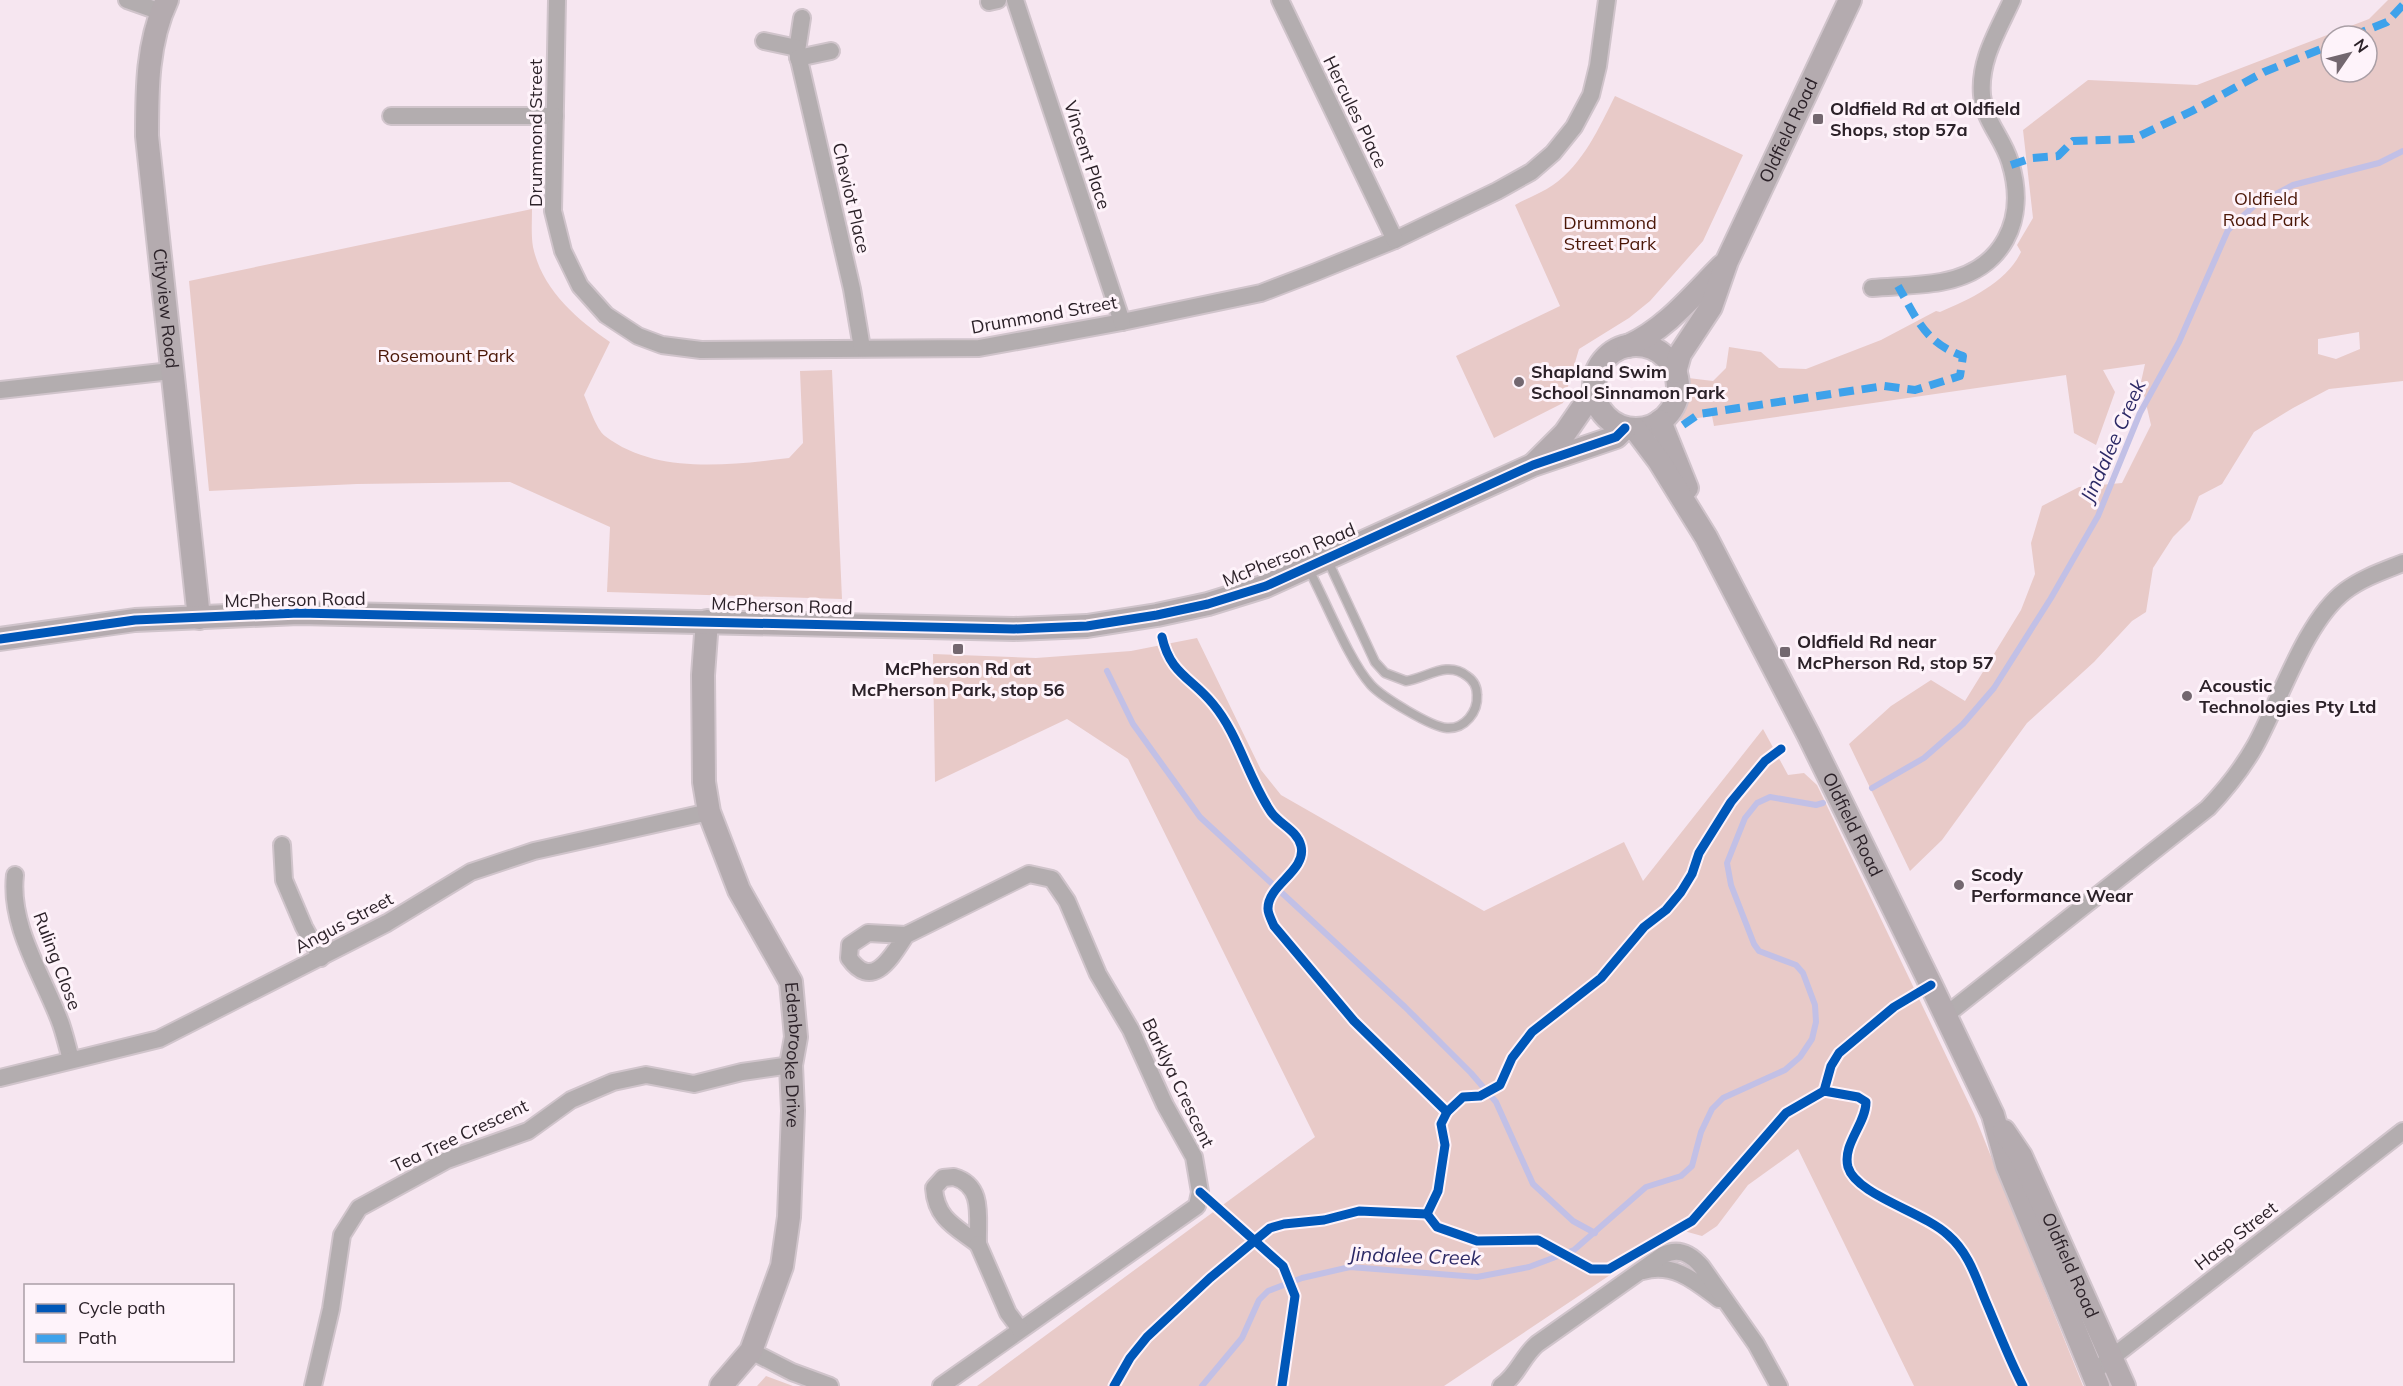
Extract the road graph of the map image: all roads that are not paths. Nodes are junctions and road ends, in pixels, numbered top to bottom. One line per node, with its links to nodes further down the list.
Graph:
1 (127, 0): 8 (street)
2 (556, 0): 14 (street, Drummond Street)
3 (1015, 0): 18 (street, Vincent Place)
4 (1280, 0): 15 (street, Hercules Place)
5 (1608, 0): 15 (street, Drummond Street)
6 (1850, 0): 16 (street, Oldfield Road)
7 (2012, 0): 17 (street)
8 (164, 6): 21 (street, Cityview Road)
9 (802, 18): 12 (street, Cheviot Place)
10 (764, 41): 12 (street)
11 (831, 51): 12 (street)
12 (798, 53): 20 (street, Cheviot Place)
13 (391, 116): 14 (street)
14 (555, 116): 20 (street, Drummond Street)
15 (1395, 240): 18 (street, Drummond Street)
16 (1727, 261): 19 (street, Oldfield Road); 22 (street, Oldfield Road)
17 (1872, 288)
18 (1122, 322): 20 (street, Drummond Street)
19 (1628, 346): 22 (street); 24 (street)
20 (862, 348)
21 (171, 371): 23 (street); 31 (street, Cityview Road)
22 (1675, 372): 25 (street)
23 (0, 390)
24 (1594, 392): 26 (street); 27 (street)
25 (1660, 421): 26 (street); 28 (street, Oldfield Road)
26 (1630, 429): 27 (street); 28 (street, Oldfield Road)
27 (1533, 465): 30 (street, McPherson Road)
28 (1706, 537): 41 (street, Oldfield Road)
29 (2403, 563): 41 (street)
30 (1318, 564): 32 (street, McPherson Road); 34 (lane); 35 (lane)
31 (199, 618): 32 (street, McPherson Road); 33 (street, McPherson Road)
32 (707, 621): 36 (street, Edenbrooke Drive)
33 (0, 639)
34 (1368, 647): 35 (lane); 35 (lane)
35 (1352, 654)
36 (709, 812): 40 (street, Angus Street); 43 (street, Edenbrooke Drive)
37 (282, 845): 40 (street)
38 (15, 875): 42 (street, Ruling Close)
39 (906, 935): 48 (street, Barklya Crescent)
40 (321, 958): 42 (street, Angus Street)
41 (1946, 1015): 45 (street, Oldfield Road)
42 (71, 1060): 44 (street, Angus Street)
43 (791, 1065): 49 (street, Edenbrooke Drive); 53 (street, Tea Tree Crescent)
44 (0, 1078)
45 (1992, 1115): 50 (street, Oldfield Road); 51 (street, Oldfield Road)
46 (2403, 1131): 50 (street, Hasp Street)
47 (978, 1244): 48 (street)
48 (1020, 1329): 56 (street, Barklya Crescent)
49 (751, 1351): 54 (street, Edenbrooke Drive); 55 (street)
50 (2112, 1357): 51 (street, Hasp Street); 58 (street, Oldfield Road)
51 (2095, 1379)
52 (1509, 1384): 57 (street)
53 (313, 1386)
54 (721, 1386)
55 (830, 1386)
56 (941, 1386)
57 (1779, 1386)
58 (2124, 1386)

